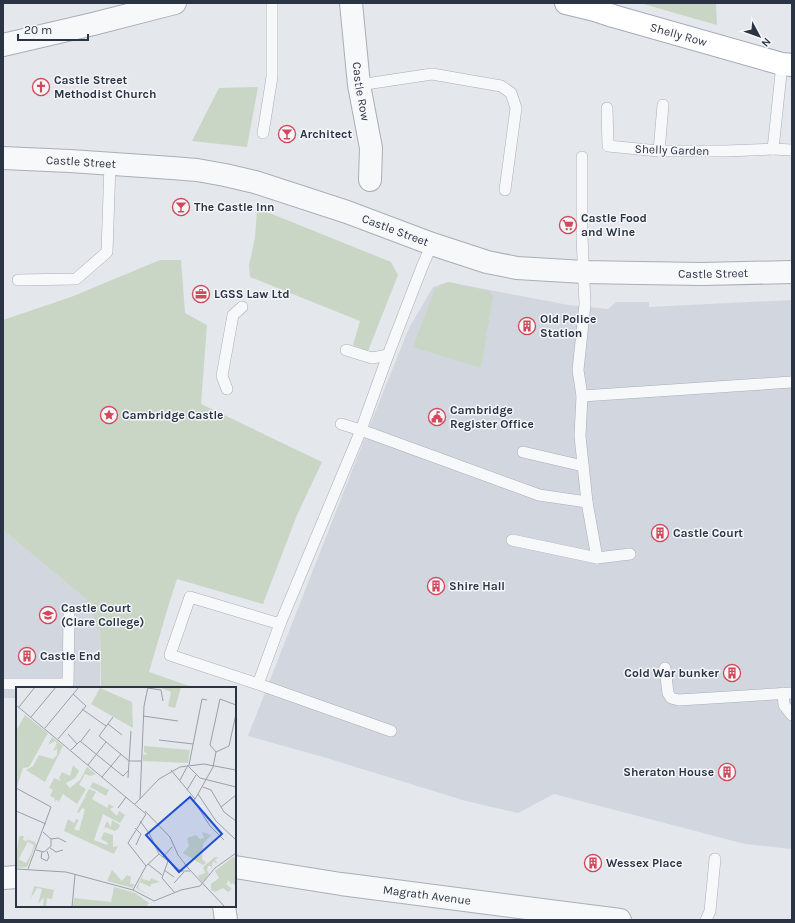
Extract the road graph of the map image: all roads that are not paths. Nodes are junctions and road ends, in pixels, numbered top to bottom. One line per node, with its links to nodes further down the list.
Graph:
1 (175, 3): 6 (street)
2 (272, 3): 11 (lane)
3 (352, 3): 8 (street, Castle Row)
4 (566, 3): 5 (main road, Shelly Row)
5 (613, 10): 7 (main road, Shelly Row)
6 (3, 45)
7 (787, 64): 12 (lane)
8 (360, 85): 18 (street, Castle Row); 19 (lane)
9 (663, 105): 14 (lane)
10 (607, 108): 14 (lane, Shelly Garden)
11 (263, 133)
12 (773, 149): 13 (lane, Shelly Garden); 14 (lane, Shelly Garden)
13 (792, 150)
14 (659, 151)
15 (582, 157): 21 (lane)
16 (3, 158): 17 (street, Castle Street)
17 (110, 164): 20 (street, Castle Street); 23 (lane)
18 (370, 180)
19 (505, 190)
20 (432, 244): 21 (street, Castle Street); 26 (lane)
21 (584, 272): 22 (street, Castle Street); 29 (lane)
22 (792, 272)
23 (18, 280)
24 (242, 307): 28 (lane)
25 (346, 350): 26 (lane)
26 (388, 355): 31 (lane)
27 (792, 382): 29 (lane)
28 (227, 389)
29 (582, 396): 33 (lane)
30 (341, 424): 31 (lane)
31 (361, 430): 34 (lane); 39 (lane)
32 (523, 452): 33 (lane)
33 (584, 466): 34 (lane)
34 (587, 502): 37 (lane)
35 (512, 540): 37 (lane)
36 (630, 554): 37 (lane)
37 (597, 558)
38 (69, 616): 41 (lane)
39 (280, 624): 42 (lane); 42 (lane)
40 (665, 668): 43 (lane)
41 (3, 684)
42 (258, 684): 45 (lane)
43 (787, 693): 44 (lane)
44 (792, 715)
45 (391, 731)
46 (715, 858): 53 (lane)
47 (236, 867): 52 (street, Magrath Avenue)
48 (16, 877): 49 (street)
49 (3, 878)
50 (224, 907): 51 (street)
51 (226, 920)
52 (620, 920)
53 (706, 920)

